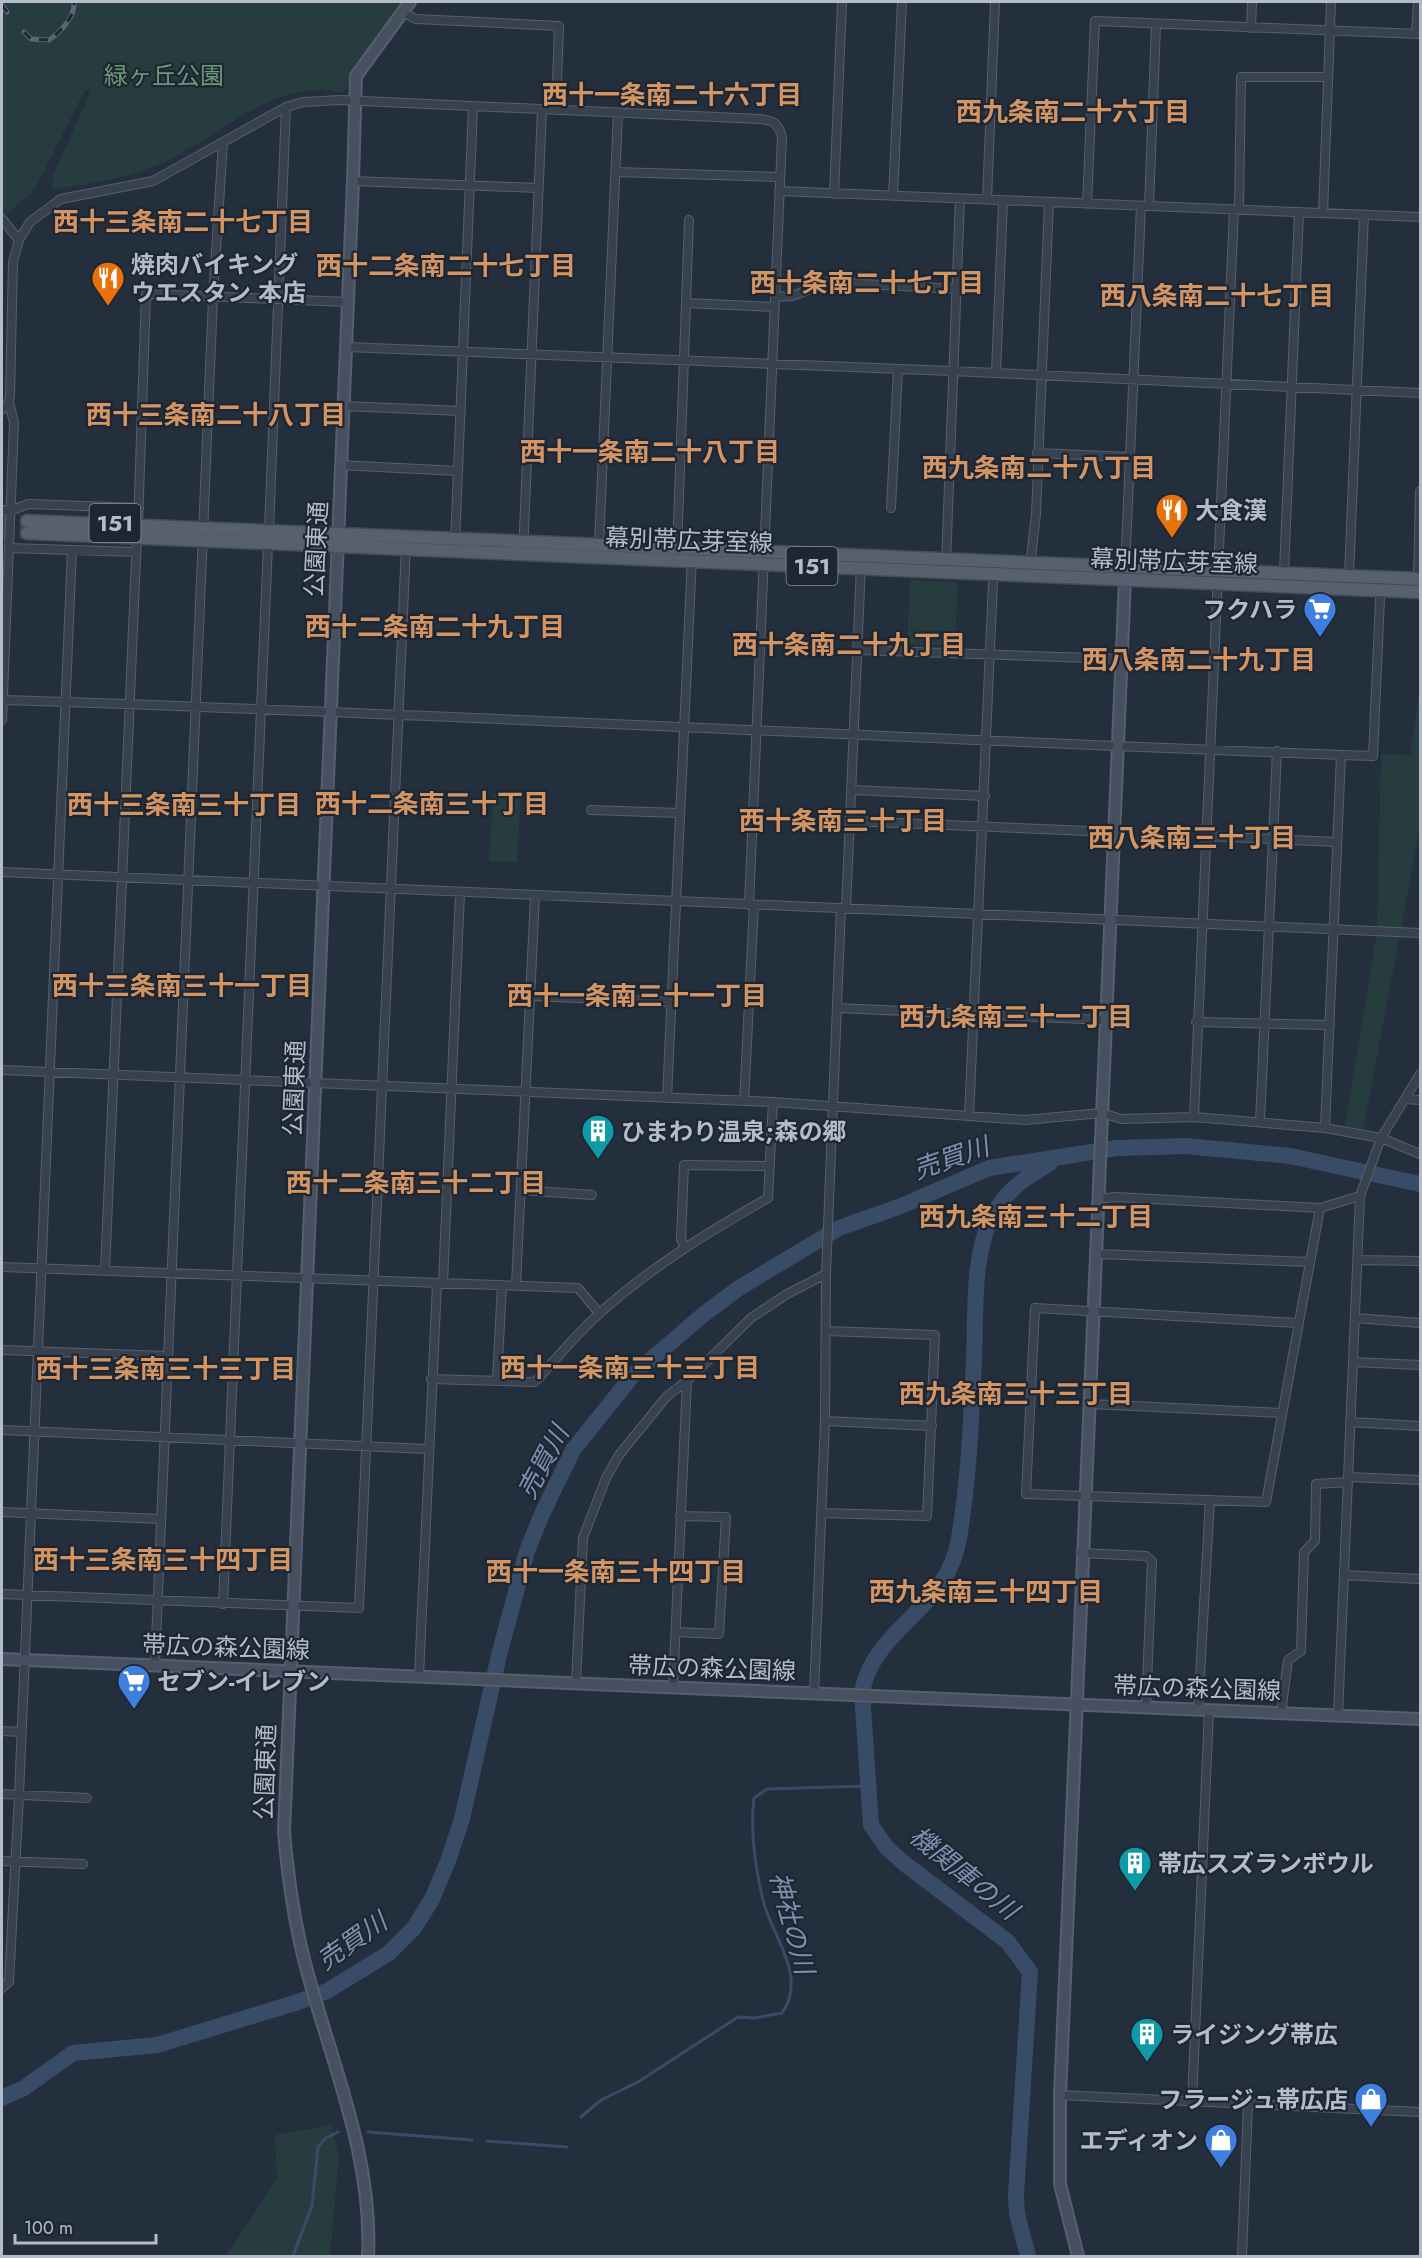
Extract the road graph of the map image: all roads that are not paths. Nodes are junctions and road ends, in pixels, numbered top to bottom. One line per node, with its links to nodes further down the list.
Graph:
1 (410, 2): 8 (street, 公園東通)
2 (842, 2): 27 (street)
3 (902, 2): 28 (street)
4 (995, 2): 30 (street)
5 (1252, 2): 10 (street)
6 (1331, 2): 11 (street)
7 (1418, 2): 12 (street)
8 (402, 12): 14 (street, 公園東通); 18 (street)
9 (1156, 25): 10 (street); 33 (street); 34 (street)
10 (1251, 28): 11 (street)
11 (1330, 31): 12 (street); 13 (street)
12 (1418, 34)
13 (1328, 77): 35 (street); 37 (street)
14 (355, 101): 15 (street); 16 (street); 23 (street, 公園東通)
15 (286, 106): 20 (street); 46 (street)
16 (473, 107): 17 (street); 24 (street)
17 (542, 110): 18 (street); 25 (street)
18 (556, 110): 19 (street)
19 (618, 113): 21 (street); 22 (street)
20 (223, 142): 42 (street); 44 (street)
21 (615, 172): 22 (street); 53 (street)
22 (780, 177): 26 (street)
23 (353, 181): 24 (street); 47 (street, 公園東通)
24 (470, 186): 25 (street); 51 (street)
25 (538, 188): 52 (street)
26 (779, 191): 27 (street); 45 (street)
27 (834, 194): 28 (street)
28 (893, 196): 29 (street)
29 (960, 199): 30 (street); 43 (street)
30 (987, 200): 31 (street)
31 (1003, 201): 32 (street); 58 (street)
32 (1049, 202): 33 (street); 59 (street)
33 (1087, 204): 34 (street)
34 (1145, 206): 35 (street); 60 (street)
35 (1237, 210): 36 (street); 61 (street)
36 (1299, 212): 37 (street); 62 (street)
37 (1323, 213): 38 (street)
38 (1364, 215): 39 (street); 63 (street)
39 (1420, 217)
40 (2, 219): 42 (street)
41 (689, 220): 48 (street)
42 (19, 240): 65 (street)
43 (956, 289): 45 (street); 57 (street)
44 (213, 297): 46 (street); 74 (street); 78 (street)
45 (775, 297): 49 (street)
46 (278, 299): 47 (street); 79 (street)
47 (348, 302): 50 (street, 公園東通)
48 (686, 303): 49 (street); 54 (street)
49 (774, 307): 55 (street)
50 (345, 347): 51 (street); 66 (street, 公園東通)
51 (463, 351): 52 (street); 68 (street)
52 (532, 353): 53 (street); 85 (street)
53 (606, 357): 54 (street); 87 (street)
54 (683, 360): 55 (street); 89 (street)
55 (771, 365): 56 (street); 93 (street)
56 (898, 369): 57 (street); 75 (street)
57 (952, 371): 58 (street); 99 (street)
58 (996, 373): 59 (street)
59 (1041, 375): 60 (street); 69 (street)
60 (1133, 380): 61 (street); 70 (street)
61 (1225, 384): 62 (street); 106 (street)
62 (1291, 388): 63 (street); 108 (street)
63 (1357, 390): 64 (street); 111 (street)
64 (1420, 393)
65 (9, 402): 67 (street); 76 (street)
66 (344, 406): 68 (street); 71 (street, 公園東通)
67 (2, 410)
68 (461, 411): 72 (street)
69 (1037, 453): 70 (street); 102 (street)
70 (1129, 456): 104 (street)
71 (340, 465): 72 (street); 80 (street, 公園東通)
72 (458, 471): 83 (street)
73 (1420, 491): 113 (street)
74 (139, 508): 76 (street); 77 (street)
75 (891, 508)
76 (6, 511): 90 (street)
77 (138, 524): 78 (main road, 幕別帯広芽室線 / 151); 82 (main road, 幕別帯広芽室線 / 151)
78 (204, 526): 79 (main road, 幕別帯広芽室線 / 151); 84 (street)
79 (269, 529): 80 (main road, 幕別帯広芽室線 / 151)
80 (337, 533): 81 (main road, 幕別帯広芽室線 / 151); 88 (street, 公園東通)
81 (406, 536): 83 (main road, 幕別帯広芽室線 / 151); 92 (street)
82 (137, 537): 84 (main road, 幕別帯広芽室線 / 151); 94 (street)
83 (455, 538): 85 (main road, 幕別帯広芽室線 / 151); 95 (street)
84 (203, 540): 86 (main road, 幕別帯広芽室線 / 151); 124 (street)
85 (524, 541): 87 (main road, 幕別帯広芽室線 / 151); 96 (street)
86 (268, 544): 88 (main road, 幕別帯広芽室線 / 151); 125 (street)
87 (599, 544): 89 (main road, 幕別帯広芽室線 / 151)
88 (336, 546): 92 (main road, 幕別帯広芽室線 / 151); 126 (street, 公園東通)
89 (677, 547): 97 (main road, 幕別帯広芽室線 / 151); 100 (street)
90 (9, 548): 91 (street); 121 (street)
91 (72, 550): 94 (street); 122 (street)
92 (406, 550): 95 (main road, 幕別帯広芽室線 / 151); 127 (street)
93 (764, 551): 97 (main road, 幕別帯広芽室線 / 151); 98 (main road, 幕別帯広芽室線 / 151); 103 (street)
94 (136, 552): 123 (street)
95 (454, 552): 96 (main road, 幕別帯広芽室線 / 151)
96 (523, 554): 100 (main road, 幕別帯広芽室線 / 151)
97 (692, 555): 100 (main road, 幕別帯広芽室線 / 151); 103 (main road, 幕別帯広芽室線 / 151); 129 (street)
98 (862, 555): 99 (main road, 幕別帯広芽室線 / 151); 105 (street)
99 (946, 558): 101 (main road, 幕別帯広芽室線 / 151); 107 (street)
100 (676, 560)
101 (994, 560): 102 (main road, 幕別帯広芽室線 / 151); 109 (street)
102 (1031, 562): 104 (main road, 幕別帯広芽室線 / 151); 110 (street)
103 (763, 564): 105 (main road, 幕別帯広芽室線 / 151); 130 (street)
104 (1125, 565): 106 (main road, 幕別帯広芽室線 / 151); 114 (street)
105 (861, 568): 107 (main road, 幕別帯広芽室線 / 151); 118 (street)
106 (1217, 570): 108 (main road, 幕別帯広芽室線 / 151); 115 (street)
107 (946, 572): 109 (main road, 幕別帯広芽室線 / 151)
108 (1284, 572): 111 (main road, 幕別帯広芽室線 / 151)
109 (993, 574): 110 (main road, 幕別帯広芽室線 / 151); 119 (street)
110 (1029, 575): 114 (main road, 幕別帯広芽室線 / 151)
111 (1349, 576): 112 (main road, 幕別帯広芽室線 / 151)
112 (1380, 577): 113 (main road, 幕別帯広芽室線 / 151); 116 (street)
113 (1419, 579)
114 (1125, 580): 115 (main road, 幕別帯広芽室線 / 151); 120 (street)
115 (1217, 583): 116 (main road, 幕別帯広芽室線 / 151); 134 (street)
116 (1380, 591): 117 (main road, 幕別帯広芽室線 / 151); 136 (street)
117 (1420, 592)
118 (859, 650): 119 (street); 131 (street)
119 (990, 654): 120 (street); 132 (street)
120 (1121, 659): 133 (street)
121 (2, 700): 122 (street); 128 (street)
122 (64, 702): 123 (street); 148 (street)
123 (130, 705): 124 (street); 149 (street)
124 (195, 707): 125 (street); 150 (street)
125 (262, 709): 126 (street); 151 (street)
126 (330, 711): 127 (street); 152 (street, 公園東通)
127 (400, 714): 129 (street); 153 (street)
128 (2, 720)
129 (684, 727): 130 (street); 140 (street)
130 (756, 731): 131 (street); 157 (street)
131 (855, 735): 132 (street); 137 (street)
132 (987, 741): 133 (street); 138 (street)
133 (1117, 746): 134 (street); 143 (street)
134 (1209, 748): 135 (street); 144 (street)
135 (1277, 751): 136 (street); 145 (street)
136 (1341, 755): 146 (street)
137 (852, 790): 138 (street); 141 (street)
138 (985, 796): 142 (street)
139 (591, 810): 140 (street)
140 (679, 813): 156 (street)
141 (850, 821): 142 (street); 158 (street)
142 (983, 826): 143 (street); 159 (street)
143 (1113, 832): 160 (street)
144 (1205, 836): 145 (street); 161 (street)
145 (1273, 839): 146 (street); 162 (street)
146 (1337, 842): 163 (street)
147 (2, 872): 148 (street)
148 (58, 875): 149 (street); 174 (street)
149 (123, 878): 150 (street); 176 (street)
150 (188, 881): 151 (street); 177 (street)
151 (254, 884): 152 (street); 178 (street)
152 (323, 887): 153 (street); 179 (street, 公園東通)
153 (391, 890): 154 (street); 180 (street)
154 (460, 893): 155 (street); 181 (street)
155 (535, 896): 156 (street); 165 (street)
156 (675, 902): 157 (street); 166 (street)
157 (751, 905): 158 (street); 186 (street)
158 (844, 908): 159 (street); 167 (street)
159 (978, 915): 160 (street); 168 (street)
160 (1110, 921): 161 (street); 169 (street)
161 (1201, 924): 162 (street); 170 (street)
162 (1269, 927): 163 (street); 171 (street)
163 (1334, 930): 164 (street); 172 (street)
164 (1420, 933)
165 (530, 996): 166 (street); 182 (street)
166 (671, 1002): 183 (street)
167 (837, 1008): 168 (street); 188 (street)
168 (973, 1013): 169 (street); 190 (street)
169 (1105, 1020): 189 (street)
170 (1196, 1022): 171 (street); 191 (street)
171 (1265, 1023): 172 (street); 192 (street)
172 (1330, 1025): 193 (street)
173 (2, 1070): 174 (street)
174 (50, 1073): 176 (street); 208 (street)
175 (1420, 1074): 184 (street)
176 (114, 1076): 177 (street); 209 (street)
177 (179, 1078): 178 (street); 211 (street)
178 (245, 1081): 179 (street); 212 (street)
179 (315, 1084): 180 (street); 213 (street, 公園東通)
180 (383, 1085): 181 (street); 214 (street)
181 (452, 1088): 182 (street); 215 (street)
182 (526, 1092): 183 (street); 197 (street)
183 (667, 1098): 186 (street)
184 (1405, 1099): 185 (street); 194 (street)
185 (1420, 1100)
186 (744, 1101): 187 (street)
187 (773, 1102): 188 (street); 196 (street)
188 (832, 1106): 190 (street); 210 (street)
189 (1101, 1113): 190 (street); 191 (street); 200 (street)
190 (969, 1116)
191 (1194, 1117): 192 (street)
192 (1260, 1122): 193 (street)
193 (1325, 1128): 194 (street)
194 (1380, 1142): 195 (street); 198 (street)
195 (1420, 1154)
196 (770, 1166): 202 (street); 202 (street)
197 (521, 1190): 199 (street); 217 (street)
198 (1361, 1194): 201 (street); 204 (street)
199 (592, 1195)
200 (1098, 1199): 201 (street); 203 (street)
201 (1320, 1208): 206 (street)
202 (685, 1248): 219 (street)
203 (1096, 1254): 206 (street); 218 (street)
204 (1357, 1260): 205 (street); 220 (street)
205 (1420, 1261)
206 (1310, 1262): 221 (street)
207 (2, 1267): 208 (street)
208 (41, 1268): 209 (street); 225 (street)
209 (105, 1270): 211 (street)
210 (826, 1271): 223 (street); 231 (street)
211 (172, 1273): 212 (street); 226 (street)
212 (238, 1276): 213 (street); 241 (street)
213 (307, 1279): 214 (street); 242 (street, 公園東通)
214 (374, 1281): 215 (street); 243 (street)
215 (440, 1283): 216 (street); 229 (street)
216 (502, 1285): 217 (street); 230 (street)
217 (516, 1285): 219 (street)
218 (1094, 1312): 221 (street); 232 (street); 247 (street)
219 (599, 1313): 230 (street)
220 (1355, 1318): 222 (street); 227 (street)
221 (1298, 1323): 233 (street)
222 (1420, 1323)
223 (826, 1331): 234 (street); 236 (street)
224 (2, 1350): 225 (street)
225 (37, 1352): 226 (street); 239 (street)
226 (167, 1356): 240 (street)
227 (1353, 1362): 228 (street); 235 (street)
228 (1420, 1365)
229 (431, 1379): 230 (street); 244 (street)
230 (497, 1380)
231 (687, 1381): 252 (street); 268 (street)
232 (1089, 1404): 233 (street); 247 (street)
233 (1281, 1413): 248 (street)
234 (825, 1421): 236 (street); 250 (street)
235 (1350, 1422): 237 (street); 245 (street)
236 (932, 1426): 250 (street)
237 (1420, 1426)
238 (2, 1430): 239 (street)
239 (34, 1432): 240 (street); 251 (street)
240 (165, 1437): 241 (street); 253 (street)
241 (230, 1441): 242 (street); 260 (street)
242 (299, 1444): 243 (street); 261 (street, 公園東通)
243 (365, 1446): 244 (street); 261 (street)
244 (427, 1449): 267 (street)
245 (1348, 1479): 246 (street); 255 (street); 274 (street)
246 (1420, 1479)
247 (1084, 1497): 248 (street); 254 (street)
248 (1210, 1500): 273 (street)
249 (2, 1512): 251 (street)
250 (822, 1513): 270 (street)
251 (30, 1514): 253 (street); 258 (street)
252 (680, 1516): 262 (street); 262 (street)
253 (161, 1519): 259 (street)
254 (1082, 1553): 271 (street); 272 (street)
255 (1344, 1575): 256 (street); 275 (street)
256 (1420, 1579)
257 (2, 1594): 258 (street)
258 (27, 1595): 259 (street); 264 (street)
259 (157, 1602): 260 (street); 265 (street)
260 (223, 1604): 261 (street)
261 (292, 1606): 266 (street, 公園東通)
262 (676, 1632): 269 (street)
263 (2, 1659): 264 (street, 帯広の森公園線)
264 (24, 1660): 265 (street, 帯広の森公園線); 278 (street)
265 (155, 1665): 266 (street, 帯広の森公園線)
266 (290, 1672): 267 (street, 帯広の森公園線); 292 (street, 公園東通)
267 (419, 1676): 268 (street, 帯広の森公園線)
268 (576, 1683): 269 (street, 帯広の森公園線)
269 (673, 1687): 270 (street, 帯広の森公園線)
270 (814, 1693): 271 (street, 帯広の森公園線)
271 (1076, 1704): 272 (street, 帯広の森公園線); 288 (street)
272 (1146, 1708): 273 (street, 帯広の森公園線)
273 (1204, 1710): 274 (street, 帯広の森公園線); 289 (street)
274 (1281, 1713): 275 (street, 帯広の森公園線)
275 (1338, 1715): 276 (street, 帯広の森公園線)
276 (1420, 1719)
277 (2, 1731): 278 (street)
278 (21, 1732): 280 (street)
279 (2, 1794): 280 (street)
280 (19, 1795): 281 (street); 283 (street)
281 (87, 1798)
282 (2, 1861): 283 (street)
283 (15, 1862): 284 (street); 286 (street)
284 (83, 1864)
285 (2, 1926): 286 (street)
286 (12, 1927): 287 (street)
287 (2, 1988)
288 (1060, 2096): 289 (street); 293 (street)
289 (1192, 2102): 290 (street)
290 (1248, 2104): 291 (street); 294 (street)
291 (1420, 2112)
292 (368, 2256)
293 (1078, 2256)
294 (1242, 2256)

